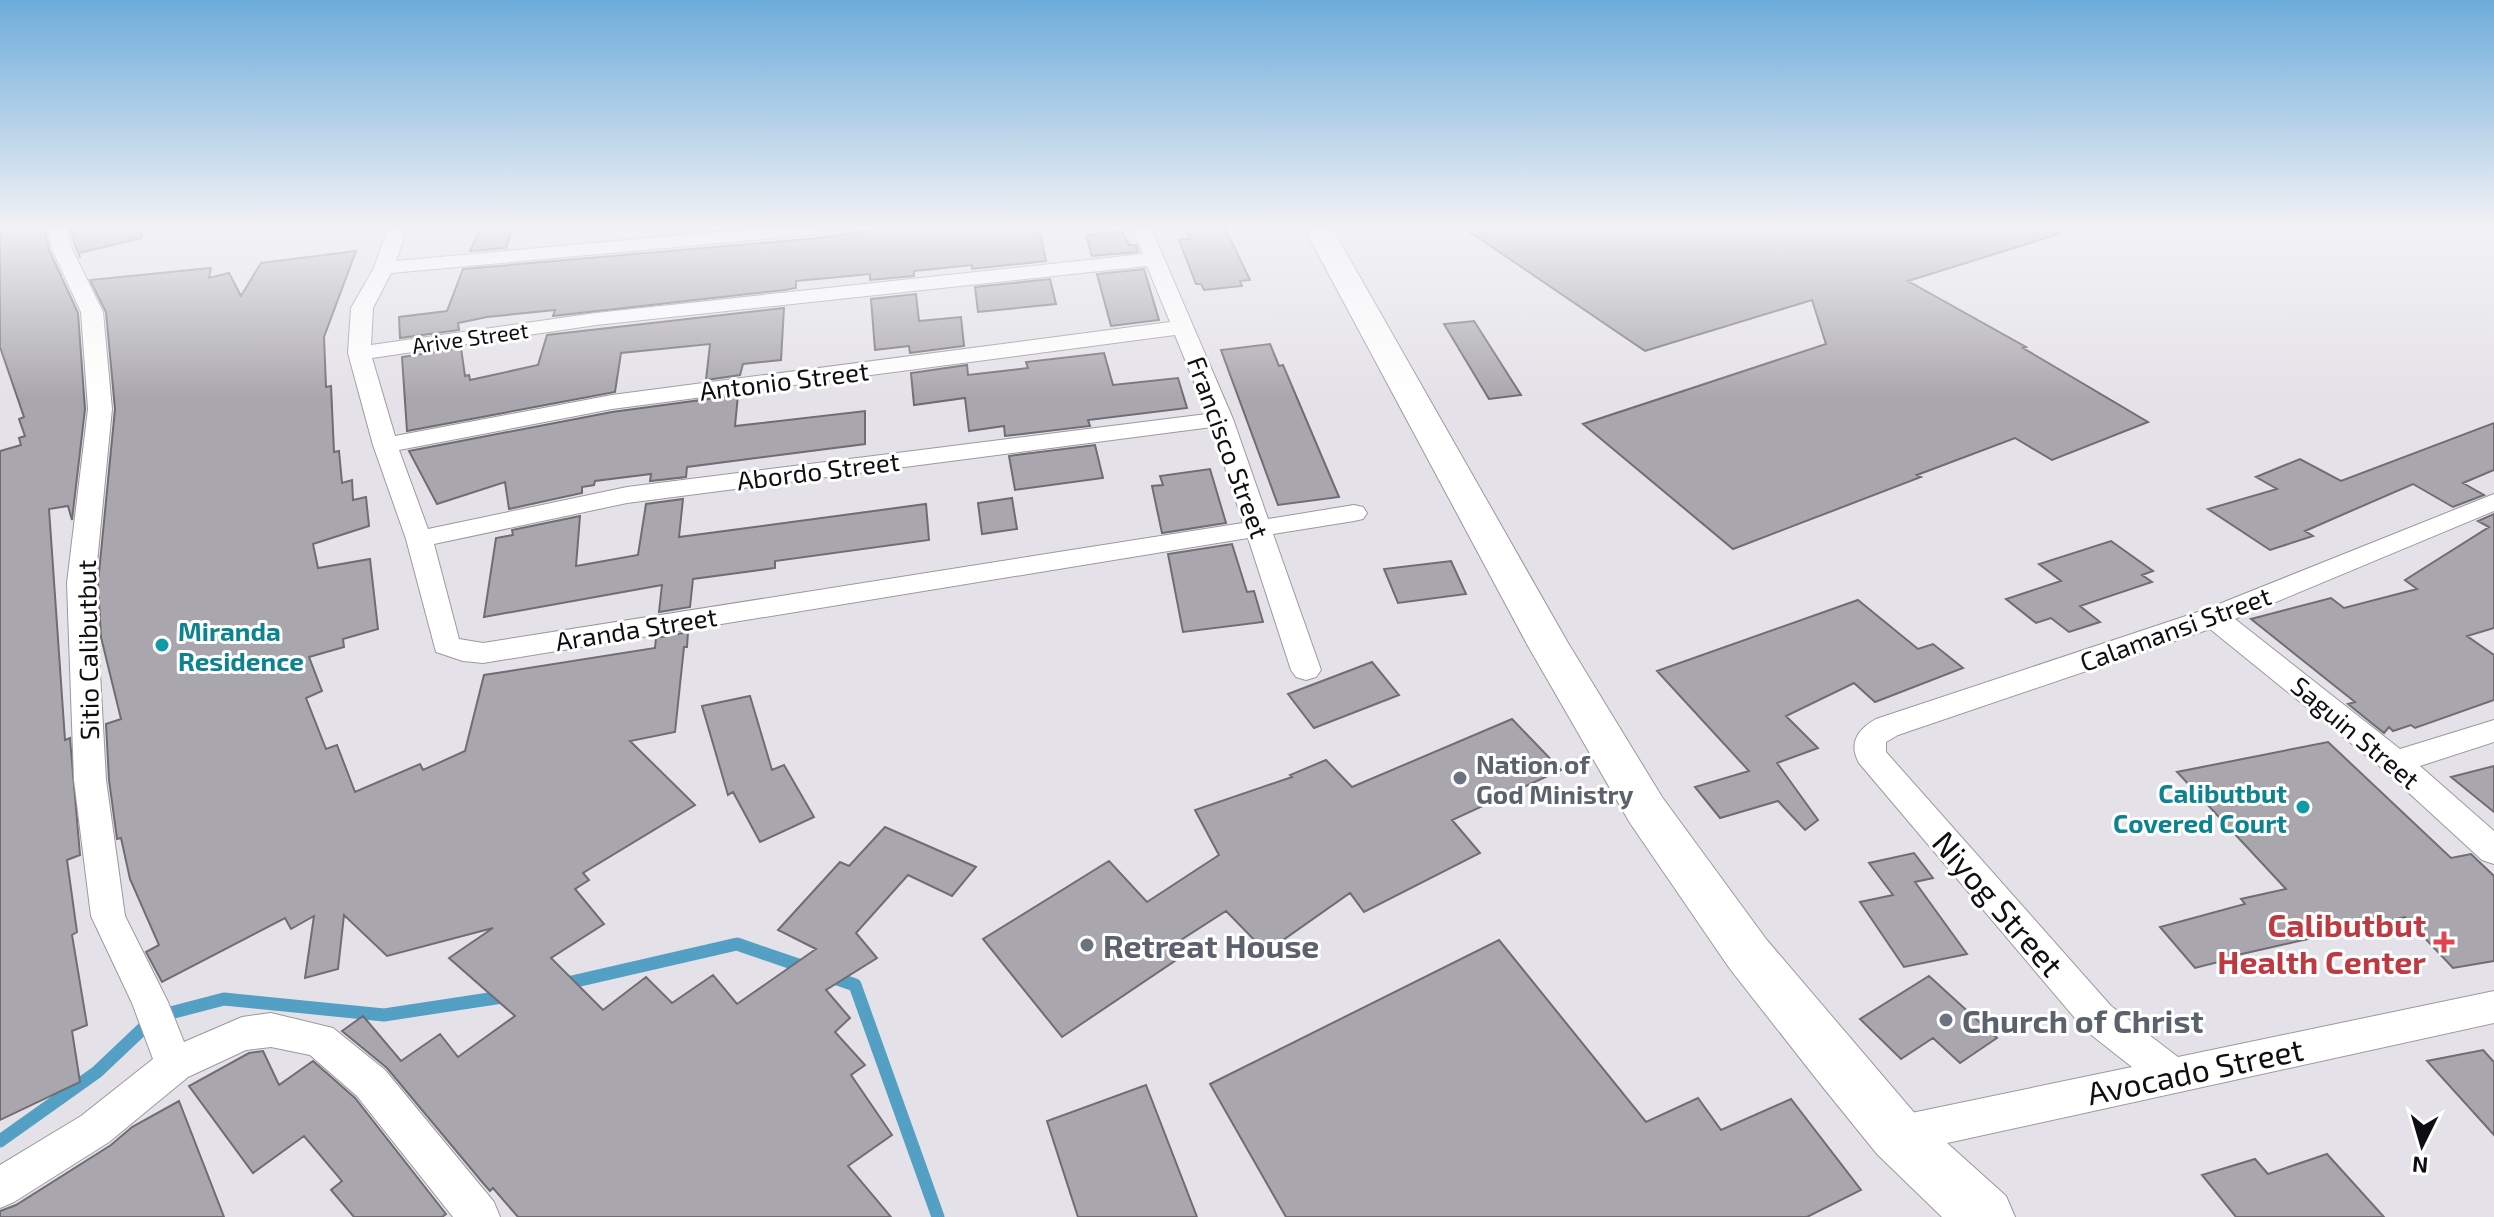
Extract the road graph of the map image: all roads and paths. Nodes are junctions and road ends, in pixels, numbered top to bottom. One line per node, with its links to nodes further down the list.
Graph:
1 (79, 285): 21 (street, Sitio Calibutbut)
2 (375, 285): 7 (street, Aranda Street)
3 (914, 285): 7 (street, Arive Street)
4 (1166, 285): 6 (street, Francisco Street)
5 (1349, 285): 23 (street)
6 (1185, 327): 8 (street, Francisco Street); 9 (street, Antonio Street)
7 (359, 353): 9 (street, Aranda Street)
8 (1221, 419): 12 (street, Francisco Street); 13 (street, Abordo Street)
9 (385, 445): 13 (street, Aranda Street)
10 (2494, 502): 14 (street, Calamansi Street)
11 (1354, 513): 12 (street)
12 (1259, 527): 13 (street, Aranda Street); 15 (street, Francisco Street)
13 (419, 539)
14 (2214, 617): 17 (street, Calamansi Street); 18 (street, Saguin Street)
15 (1306, 670)
16 (2494, 731): 18 (street)
17 (1870, 755): 22 (street, Niyog Street)
18 (2395, 762): 19 (street, Saguin Street)
19 (2494, 851)
20 (2494, 1007): 22 (street, Avocado Street)
21 (169, 1054): 24 (street); 25 (street)
22 (2172, 1075): 23 (street, Avocado Street)
23 (1897, 1135): 26 (street)
24 (0, 1188)
25 (479, 1217)
26 (1985, 1217)

